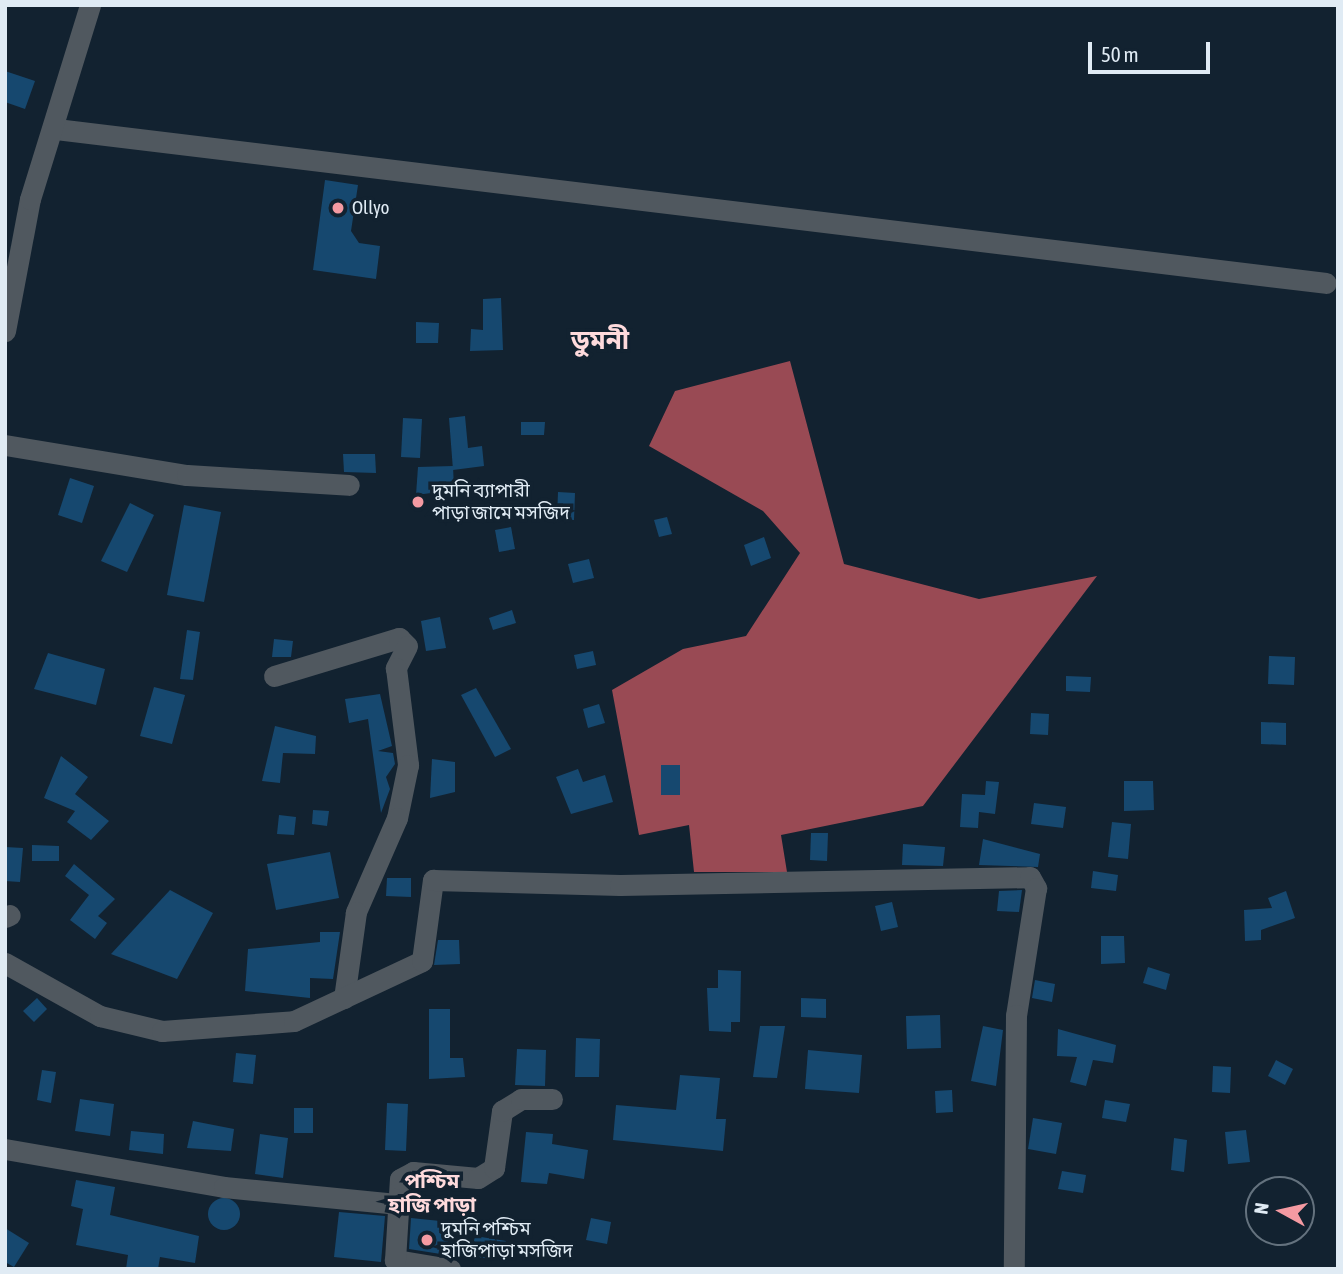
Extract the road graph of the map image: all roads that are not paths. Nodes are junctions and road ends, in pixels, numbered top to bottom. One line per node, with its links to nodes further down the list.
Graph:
1 (90, 5): 2 (street)
2 (56, 129): 3 (street); 4 (street)
3 (1326, 283)
4 (5, 331)
5 (5, 445): 6 (street)
6 (349, 485)
7 (274, 676): 9 (street)
8 (5, 963): 9 (street)
9 (344, 998): 14 (street)
10 (552, 1099): 12 (street)
11 (5, 1149): 12 (street)
12 (396, 1204): 13 (street)
13 (450, 1269)
14 (1014, 1269)

